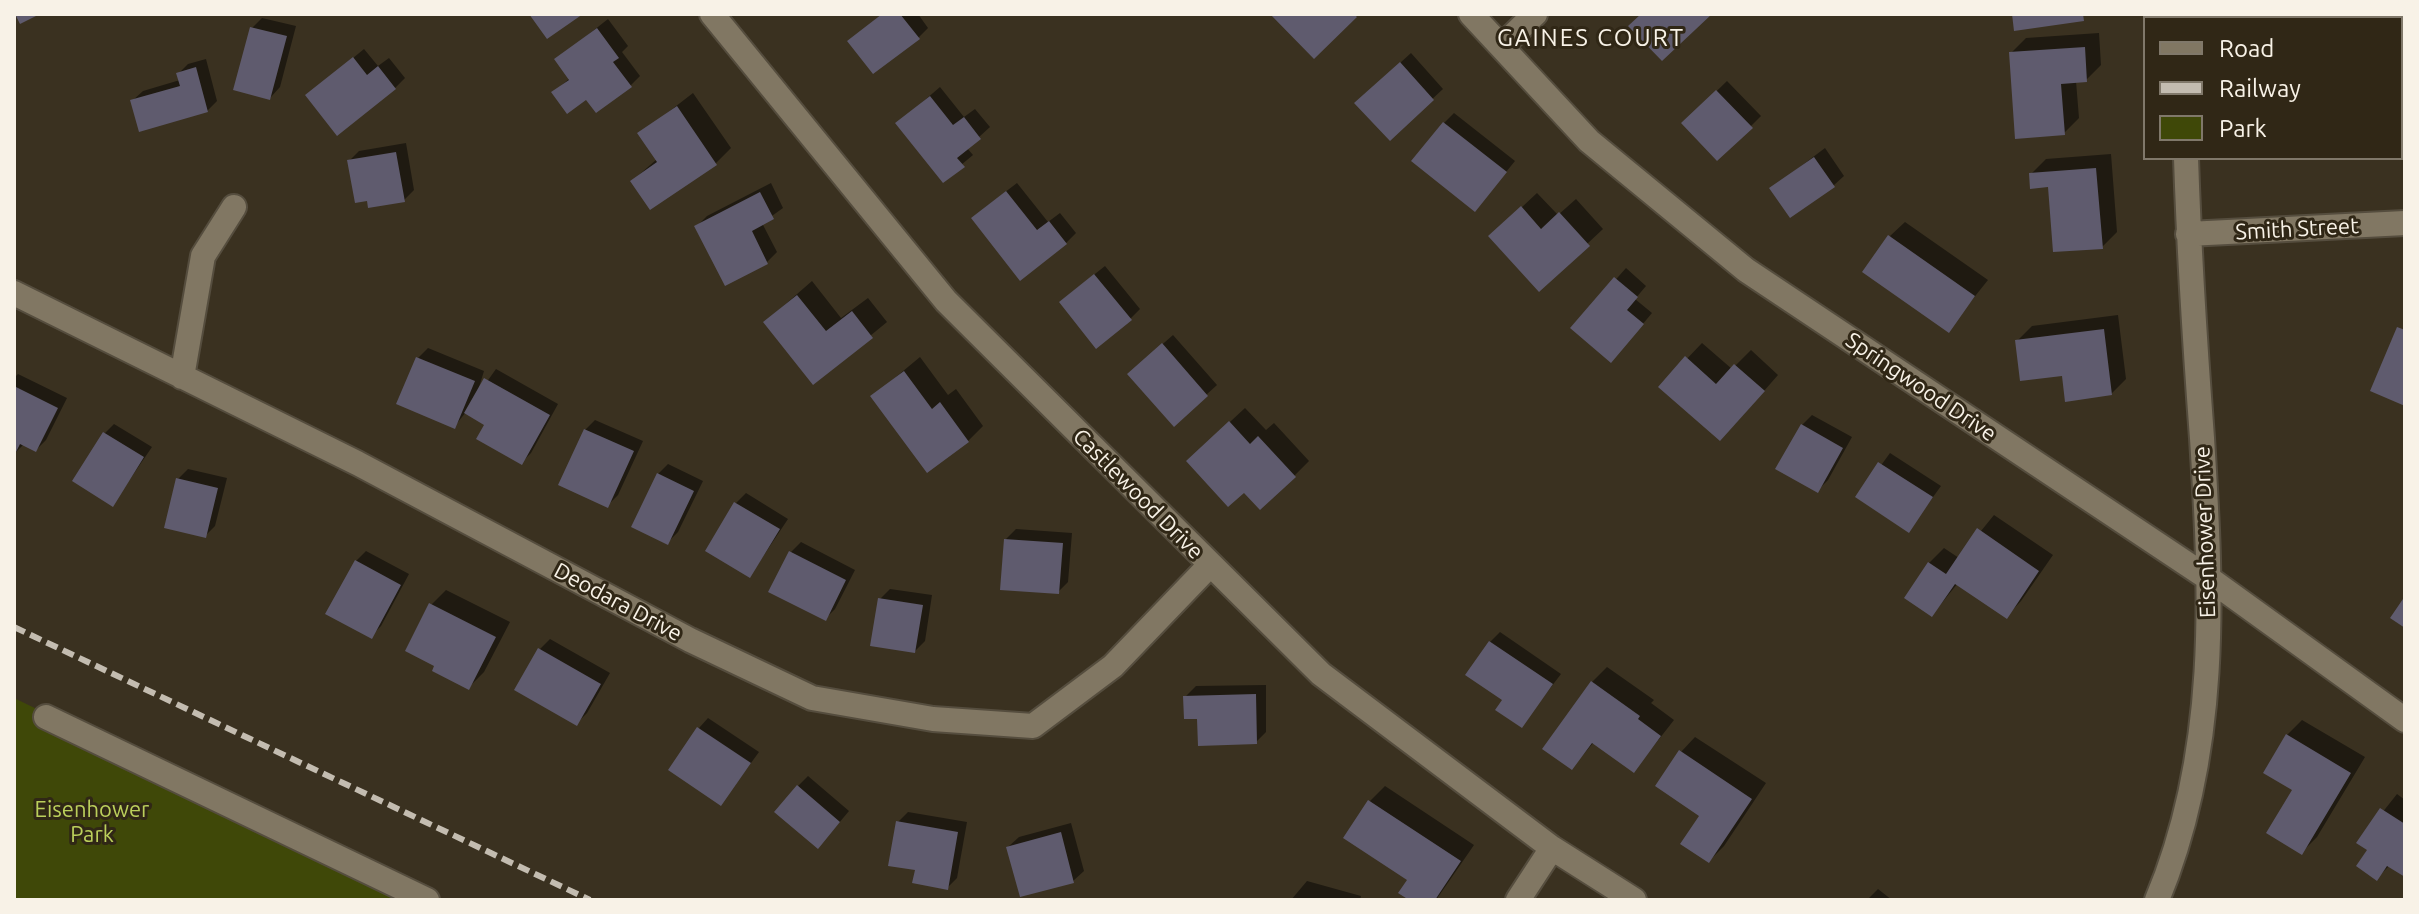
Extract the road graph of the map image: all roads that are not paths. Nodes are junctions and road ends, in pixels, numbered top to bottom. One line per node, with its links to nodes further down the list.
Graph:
1 (712, 14): 11 (street, Castlewood Drive)
2 (1471, 14): 4 (street, Springwood Drive)
3 (1535, 14): 4 (street)
4 (1503, 45): 12 (street, Springwood Drive)
5 (2186, 160): 8 (street, Eisenhower Drive)
6 (234, 207): 10 (street)
7 (2405, 223): 8 (street, Smith Street)
8 (2188, 234): 12 (street, Eisenhower Drive)
9 (14, 293): 10 (street, Deodara Drive)
10 (182, 377): 11 (street, Deodara Drive)
11 (1210, 565): 15 (street, Castlewood Drive)
12 (2211, 580): 14 (street, Springwood Drive); 16 (street, Eisenhower Drive)
13 (46, 717): 17 (street)
14 (2405, 720)
15 (1552, 848): 18 (street); 19 (street, Castlewood Drive)
16 (2162, 898)
17 (427, 900)
18 (1518, 900)
19 (1634, 900)

